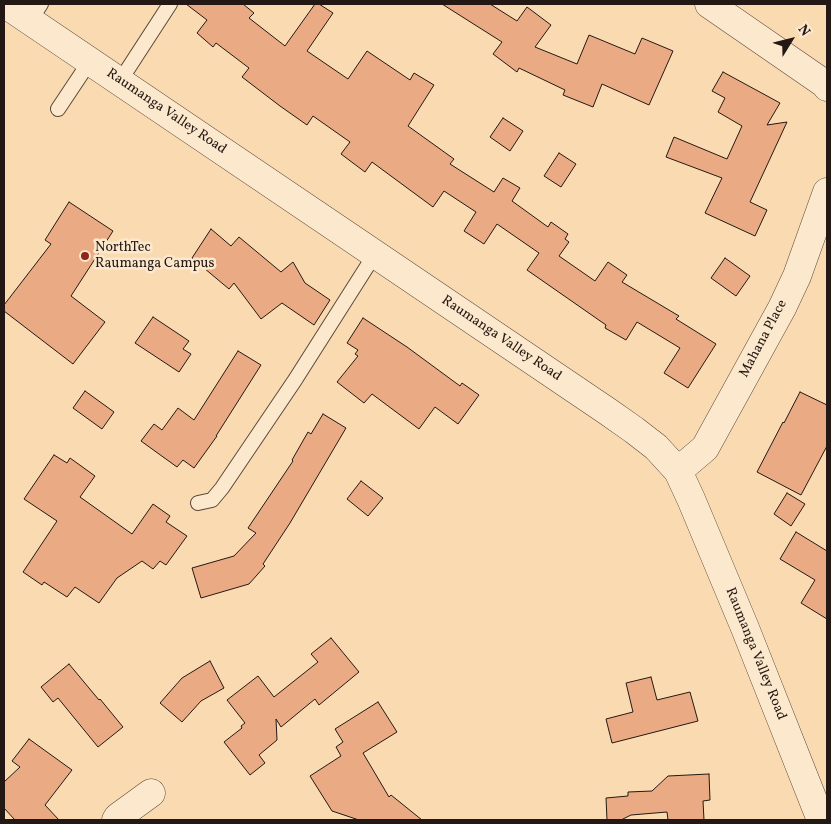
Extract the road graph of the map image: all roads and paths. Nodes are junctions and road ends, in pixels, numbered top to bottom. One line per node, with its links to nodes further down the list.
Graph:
1 (5, 4): 4 (street, Raumanga Valley Road)
2 (170, 4): 6 (lane)
3 (709, 4): 7 (street)
4 (35, 12): 5 (street, Raumanga Valley Road)
5 (90, 61): 6 (street, Raumanga Valley Road); 8 (lane)
6 (120, 81): 10 (street, Raumanga Valley Road)
7 (827, 86)
8 (58, 110)
9 (827, 192): 11 (street, Mahana Place)
10 (375, 254): 11 (street, Raumanga Valley Road); 12 (lane)
11 (678, 471): 15 (street, Raumanga Valley Road)
12 (198, 503)
13 (152, 793): 14 (street)
14 (116, 820)
15 (821, 820)

